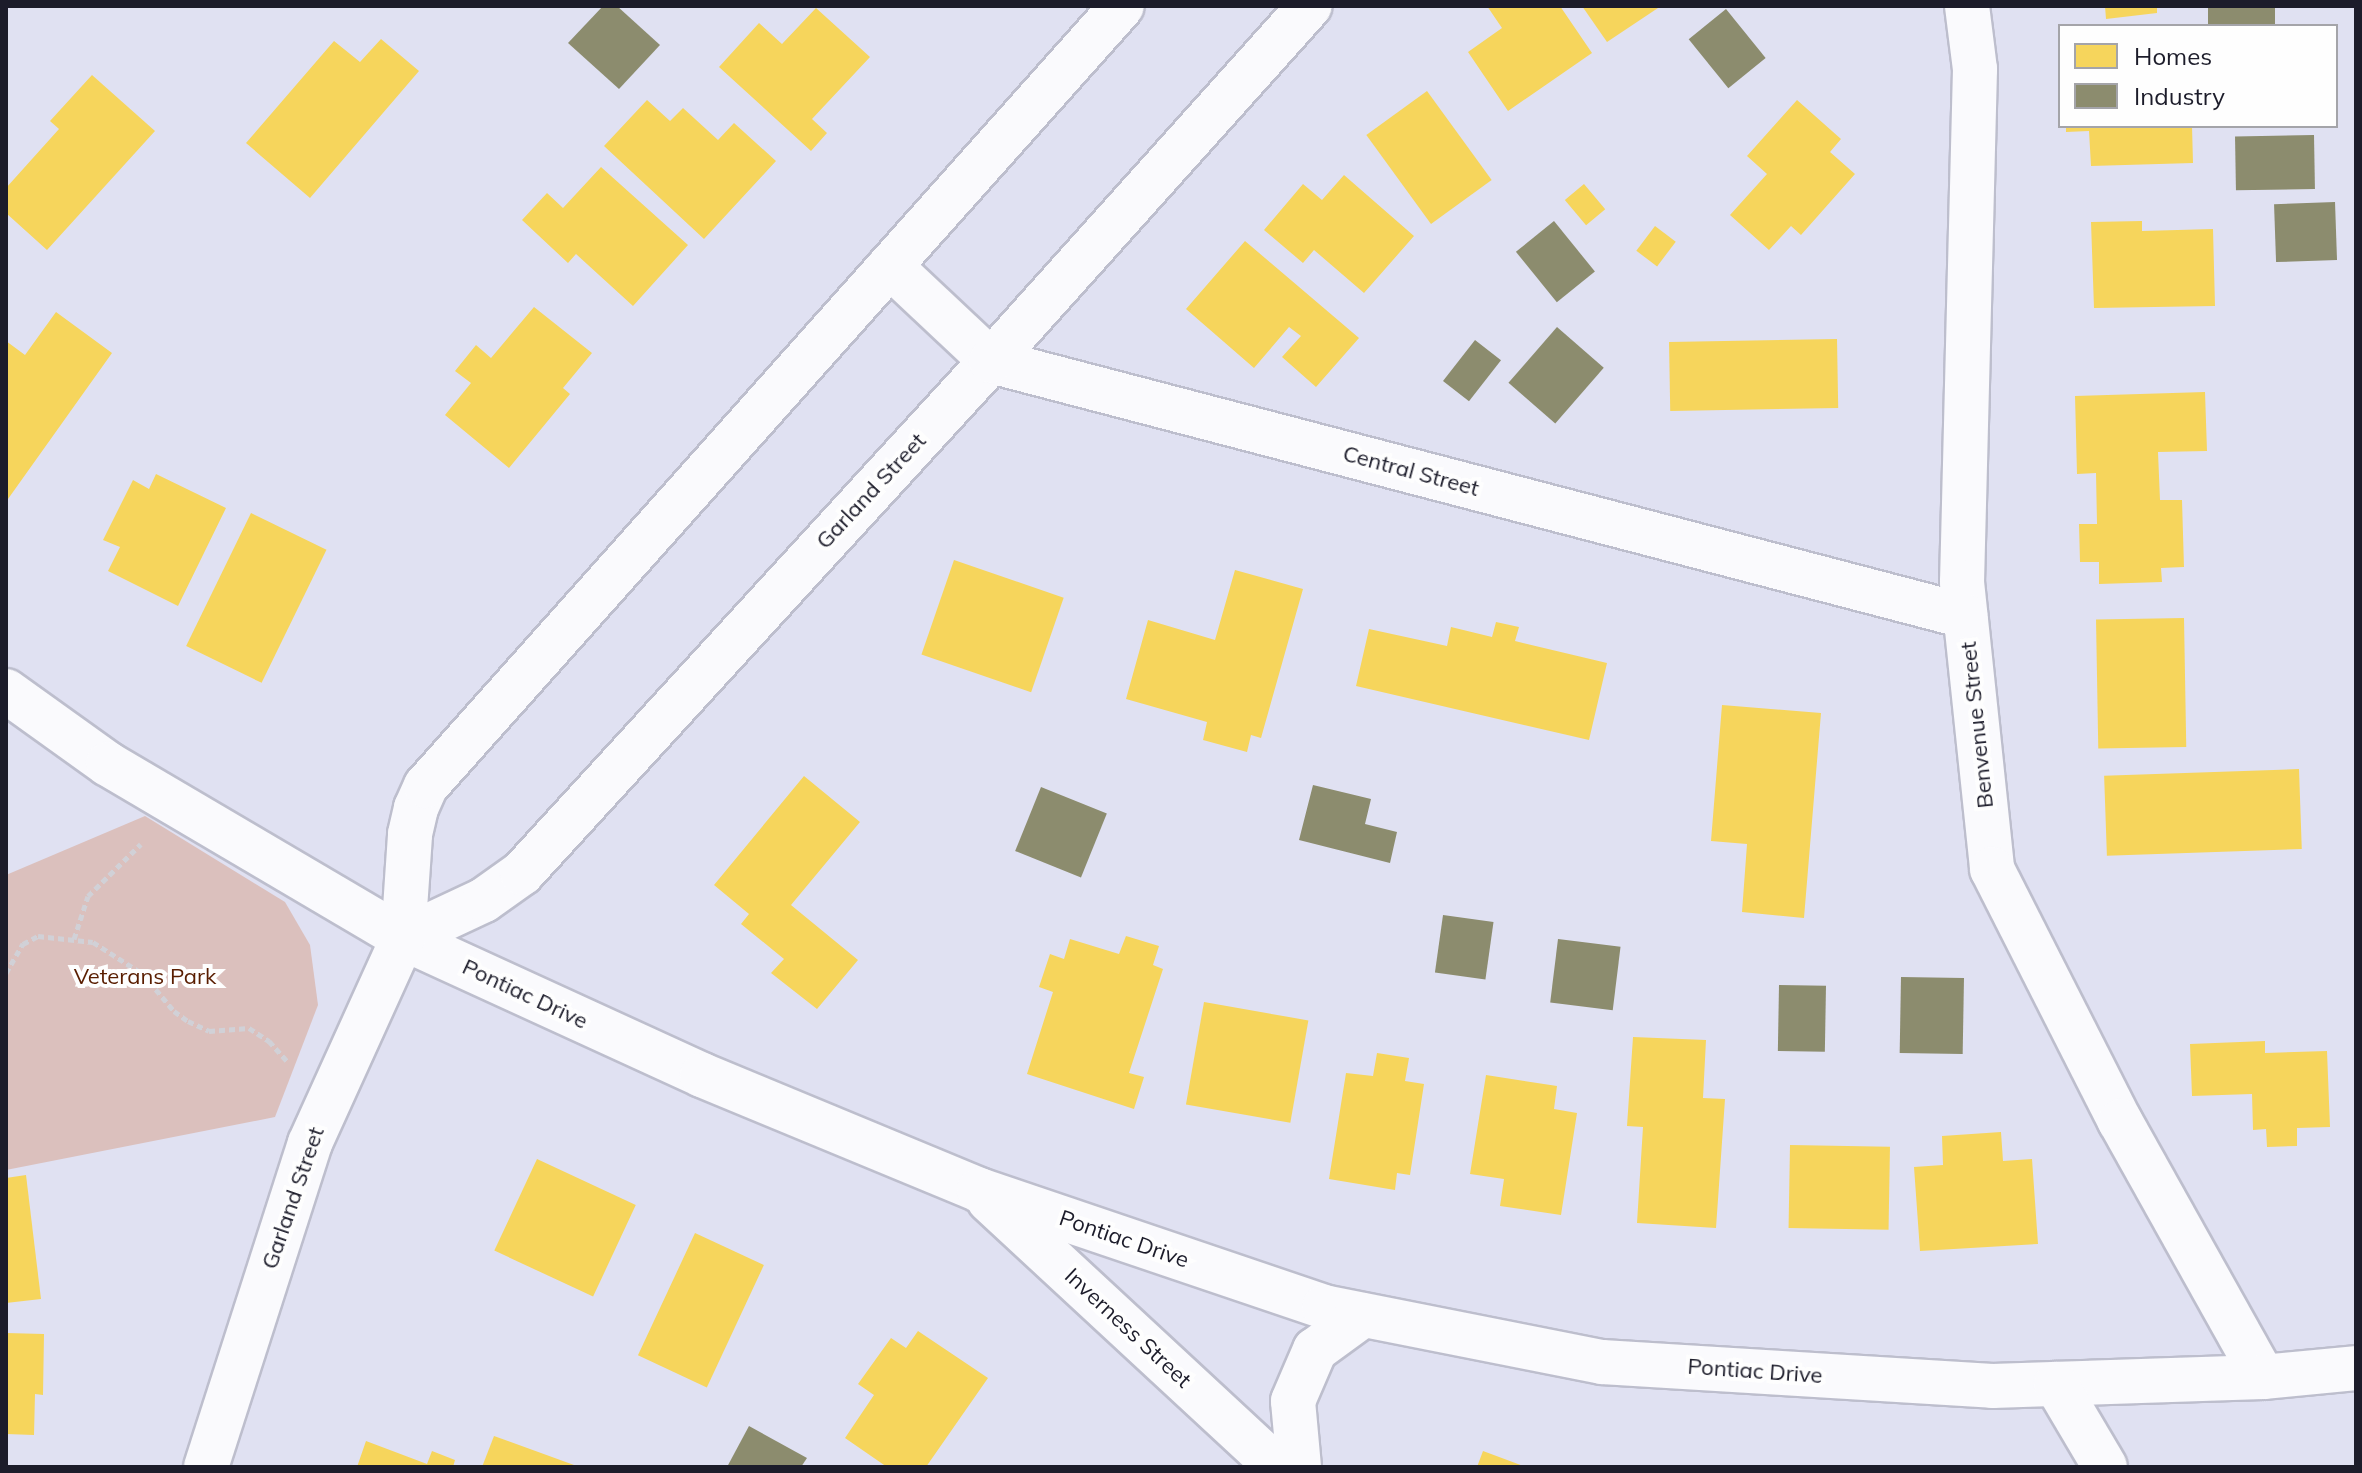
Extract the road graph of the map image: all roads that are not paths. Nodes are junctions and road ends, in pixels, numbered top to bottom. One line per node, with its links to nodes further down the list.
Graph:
1 (1122, 6): 4 (street, Garland Street)
2 (1309, 6): 5 (street, Garland Street)
3 (1967, 6): 6 (street, Benvenue Street)
4 (890, 266): 5 (street, Central Street); 8 (street, Garland Street)
5 (991, 361): 6 (street, Central Street); 8 (street, Garland Street)
6 (1965, 616): 12 (street, Benvenue Street)
7 (6, 691): 8 (street, Pontiac Drive)
8 (403, 938): 9 (street, Pontiac Drive); 14 (street, Garland Street)
9 (979, 1190): 10 (street, Pontiac Drive); 15 (street, Inverness Street)
10 (1363, 1315): 13 (street, Pontiac Drive); 16 (street)
11 (2356, 1368): 12 (street, Pontiac Drive)
12 (2263, 1377): 13 (street, Pontiac Drive)
13 (2056, 1384): 17 (street)
14 (206, 1467)
15 (1277, 1467)
16 (1299, 1467)
17 (2105, 1467)

